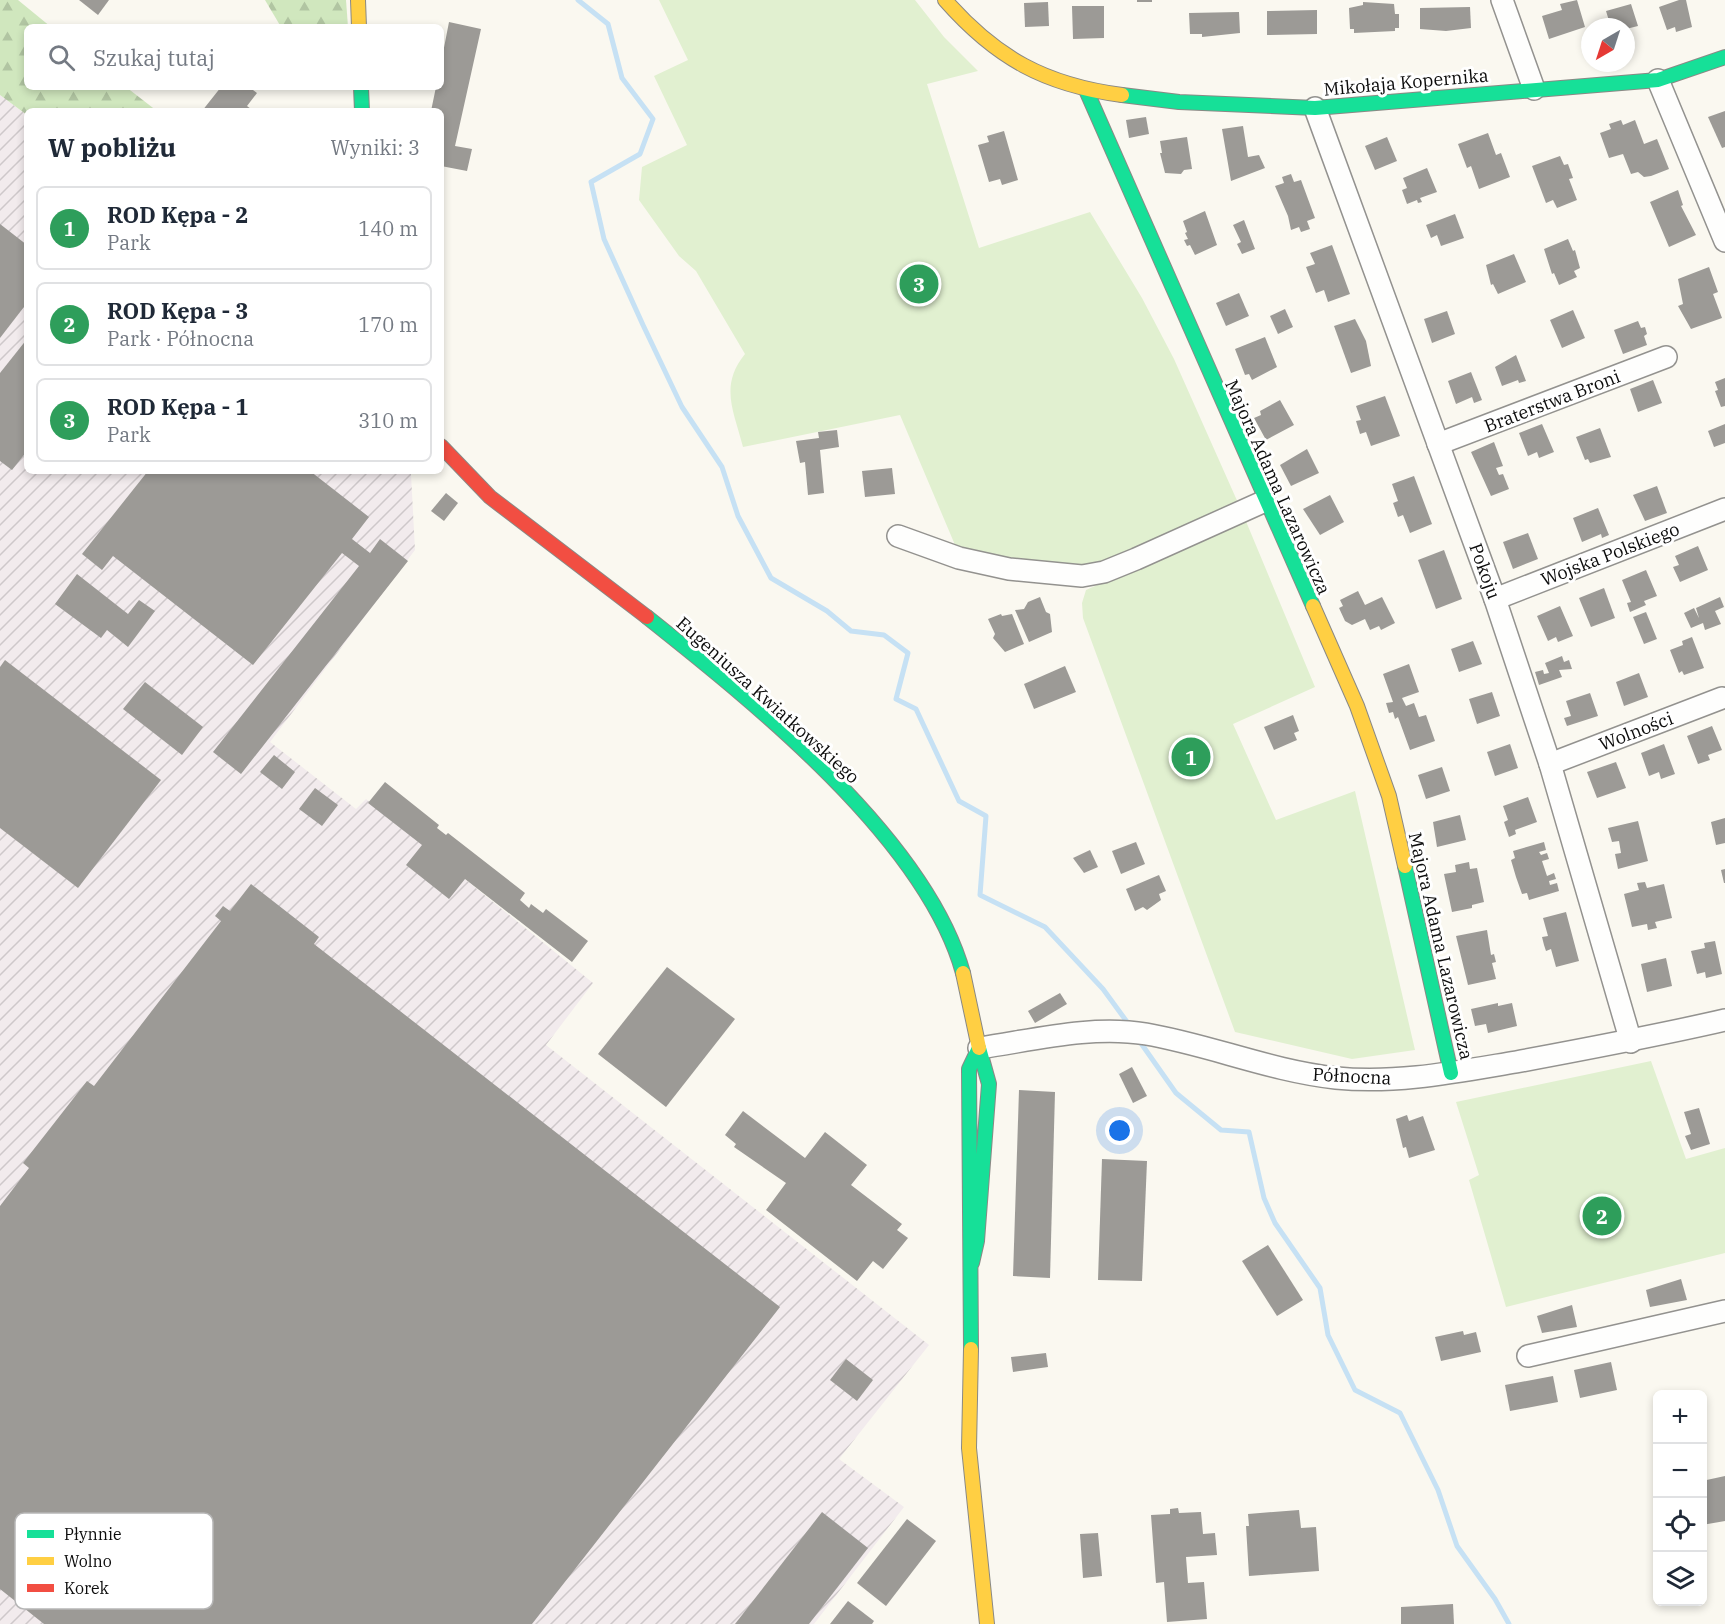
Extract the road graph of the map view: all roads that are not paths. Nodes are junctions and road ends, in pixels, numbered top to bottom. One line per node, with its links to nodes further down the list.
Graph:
1 (358, 0): 4 (street)
2 (945, 0): 9 (street)
3 (1502, 0): 7 (street)
4 (359, 24)
5 (1725, 57): 6 (street, Mikołaja Kopernika)
6 (1658, 80): 7 (street, Mikołaja Kopernika); 12 (street)
7 (1534, 89): 11 (street, Mikołaja Kopernika)
8 (361, 90): 10 (street)
9 (1086, 90): 11 (street, Mikołaja Kopernika); 16 (street, Majora Adama Lazarowicza)
10 (362, 108)
11 (1315, 108): 14 (street, Pokoju)
12 (1725, 241)
13 (1666, 357): 14 (street, Braterstwa Broni)
14 (1438, 444): 19 (street, Pokoju)
15 (444, 449): 24 (street, Eugeniusza Kwiatkowskiego)
16 (1265, 501): 18 (street); 25 (street, Majora Adama Lazarowicza)
17 (1725, 509): 19 (street, Wojska Polskiego)
18 (898, 536)
19 (1496, 599): 21 (street, Pokoju)
20 (1722, 698): 21 (street, Wolności)
21 (1550, 764): 23 (street, Pokoju)
22 (1725, 1020): 23 (street, Północna)
23 (1630, 1042): 25 (street, Północna)
24 (980, 1048): 25 (street, Północna); 26 (street, Eugeniusza Kwiatkowskiego); 26 (street, Eugeniusza Kwiatkowskiego)
25 (1451, 1073)
26 (972, 1263): 29 (street, Eugeniusza Kwiatkowskiego)
27 (1725, 1311): 28 (street)
28 (1528, 1356)
29 (987, 1624)

